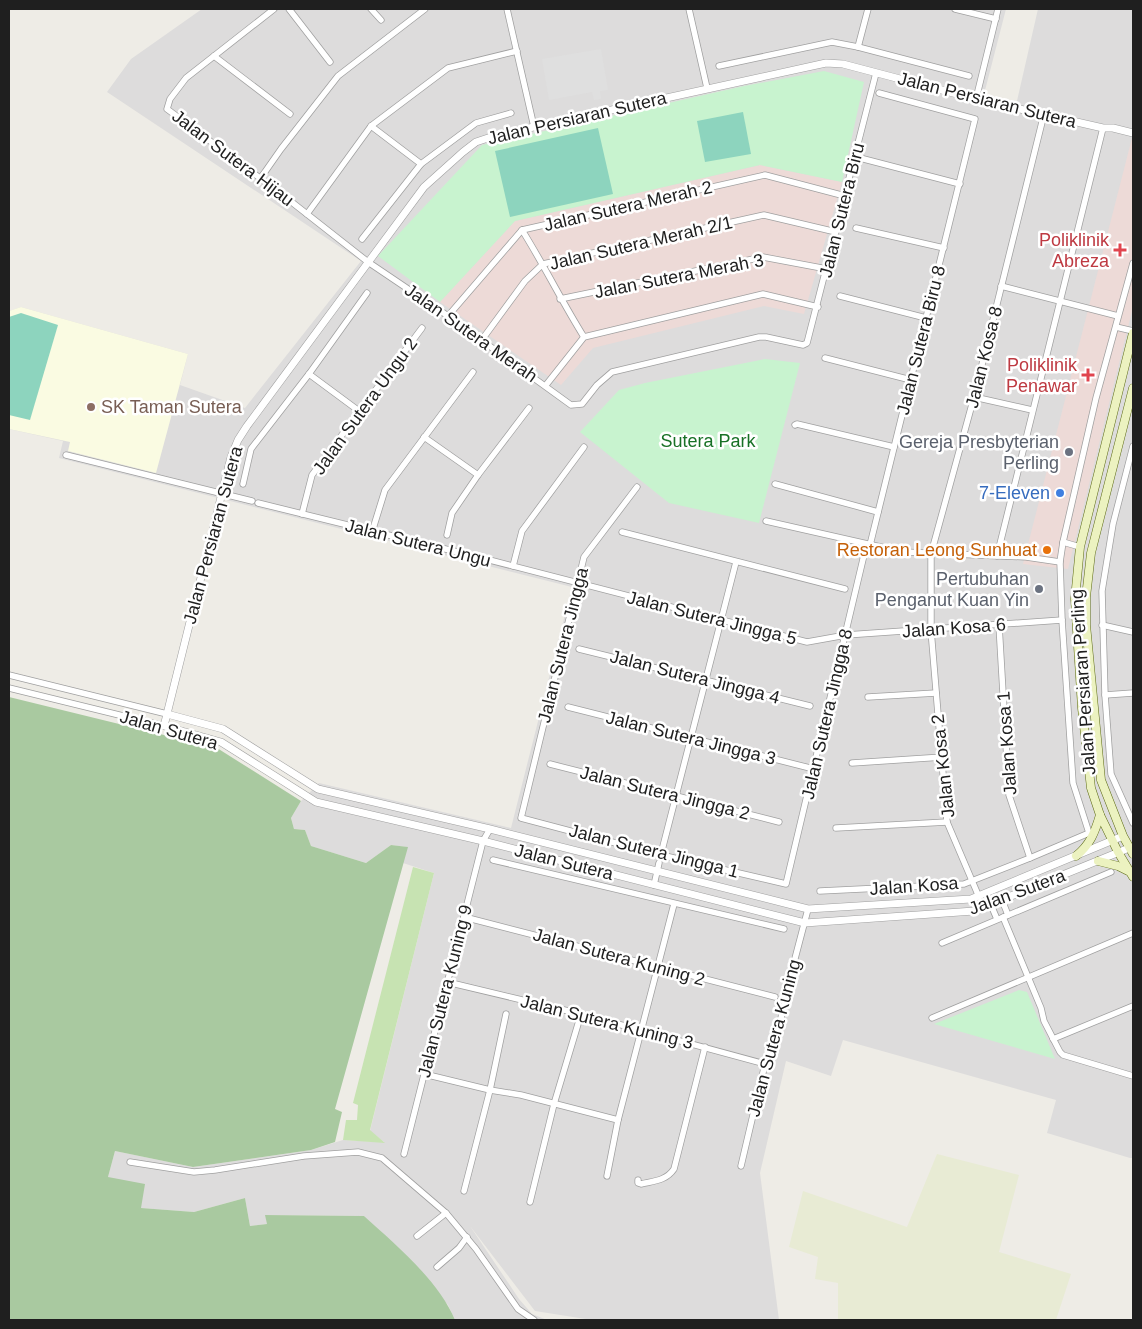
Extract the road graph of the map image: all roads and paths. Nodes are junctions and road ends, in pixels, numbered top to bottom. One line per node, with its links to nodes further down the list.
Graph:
1 (274, 9): 14 (street, Jalan Sutera Hijau)
2 (289, 9): 15 (street)
3 (371, 9): 11 (street)
4 (425, 9): 32 (street)
5 (507, 9): 13 (street)
6 (691, 9): 19 (street)
7 (868, 9): 12 (street)
8 (956, 9): 10 (street)
9 (998, 9): 10 (street)
10 (996, 19): 21 (street)
11 (381, 20)
12 (858, 47): 16 (street); 18 (street)
13 (517, 51): 25 (street); 26 (street)
14 (214, 56): 23 (street); 32 (street, Jalan Sutera Hijau)
15 (330, 62)
16 (718, 66)
17 (876, 72): 19 (street, Jalan Persiaran Sutera); 21 (street, Jalan Persiaran Sutera); 30 (street, Jalan Sutera Biru)
18 (969, 76)
19 (707, 88): 26 (street, Jalan Persiaran Sutera)
20 (879, 93): 33 (street, Jalan Sutera Biru 8)
21 (976, 99): 24 (street, Jalan Persiaran Sutera)
22 (511, 113): 31 (street)
23 (290, 114)
24 (1044, 114): 27 (street, Jalan Persiaran Sutera); 45 (street, Jalan Kosa 8)
25 (371, 126): 31 (street); 35 (street)
26 (534, 127): 41 (street, Jalan Persiaran Sutera)
27 (1105, 129): 28 (street, Jalan Persiaran Sutera); 29 (street, Jalan Persiaran Sutera); 49 (street)
28 (1133, 133)
29 (1133, 138)
30 (856, 157): 33 (street); 34 (street, Jalan Sutera Biru)
31 (421, 164): 39 (street)
32 (260, 179): 35 (street, Jalan Sutera Hijau)
33 (960, 184): 40 (street, Jalan Sutera Biru 8)
34 (845, 196): 37 (street, Jalan Sutera Merah 2); 38 (street, Jalan Sutera Biru)
35 (307, 214): 41 (street, Jalan Sutera Hijau)
36 (856, 228): 40 (street)
37 (522, 230): 43 (street); 51 (street, Jalan Sutera Merah 2)
38 (836, 232): 43 (street, Jalan Sutera Merah 2/1); 44 (street, Jalan Sutera Biru)
39 (362, 239)
40 (944, 248): 53 (street, Jalan Sutera Biru 8)
41 (368, 262): 51 (street, Jalan Sutera Merah); 81 (street, Jalan Persiaran Sutera)
42 (1133, 263): 52 (street)
43 (543, 264): 48 (street); 58 (street, Jalan Sutera Merah 2/1)
44 (827, 269): 48 (street, Jalan Sutera Merah 3); 50 (street, Jalan Sutera Biru)
45 (1002, 286): 49 (street); 66 (street, Jalan Kosa 8)
46 (367, 293): 62 (street)
47 (840, 296): 53 (street)
48 (560, 298): 57 (street)
49 (1060, 300): 52 (street); 69 (street)
50 (818, 307): 57 (street); 67 (street, Jalan Sutera Biru)
51 (448, 316): 58 (street, Jalan Sutera Merah)
52 (1118, 316): 54 (street)
53 (926, 318): 63 (street, Jalan Sutera Biru 8)
54 (1116, 326): 56 (street); 88 (street)
55 (422, 328): 70 (street, Jalan Sutera Ungu 2)
56 (1133, 332): 60 (main road, Jalan Persiaran Perling)
57 (584, 337): 64 (street)
58 (481, 342): 64 (street, Jalan Sutera Merah)
59 (824, 358): 63 (street)
60 (1131, 359): 90 (main road, Jalan Persiaran Perling)
61 (473, 372): 72 (street)
62 (309, 374): 70 (street); 78 (street)
63 (911, 380): 75 (street, Jalan Sutera Biru 8)
64 (546, 385): 67 (street, Jalan Sutera Merah)
65 (1133, 388): 130 (main road, Jalan Persiaran Perling)
66 (974, 397): 69 (street); 91 (street, Jalan Kosa 8)
67 (572, 405)
68 (530, 408): 77 (street)
69 (1032, 410): 92 (street)
70 (359, 411): 83 (street, Jalan Sutera Ungu 2)
71 (794, 425): 75 (street)
72 (424, 437): 77 (street); 85 (street)
73 (1133, 446): 101 (street)
74 (584, 447): 95 (street)
75 (894, 447): 82 (street, Jalan Sutera Biru 8)
76 (66, 455): 81 (street, Jalan Sutera Ungu)
77 (478, 475): 87 (street)
78 (243, 484)
79 (776, 484): 82 (street)
80 (637, 487): 96 (street, Jalan Sutera Jingga)
81 (222, 494): 83 (street, Jalan Sutera Ungu); 115 (street, Jalan Persiaran Sutera)
82 (878, 512): 89 (street, Jalan Sutera Biru 8)
83 (302, 514): 85 (street, Jalan Sutera Ungu)
84 (766, 521): 89 (street)
85 (372, 532): 95 (street, Jalan Sutera Ungu)
86 (622, 532): 93 (street)
87 (447, 535)
88 (1063, 542): 90 (street); 94 (street)
89 (870, 545): 91 (street); 104 (street, Jalan Sutera Jingga 8)
90 (1080, 547): 123 (main road, Jalan Persiaran Perling)
91 (931, 554): 92 (street); 102 (street, Jalan Kosa 8)
92 (997, 556): 94 (street)
93 (736, 562): 97 (street); 98 (street)
94 (1060, 562): 99 (street)
95 (513, 566): 96 (street, Jalan Sutera Ungu)
96 (578, 584): 98 (street, Jalan Sutera Jingga 5); 124 (street, Jalan Sutera Jingga)
97 (845, 589)
98 (720, 620): 104 (street, Jalan Sutera Jingga 5); 107 (street)
99 (1062, 620): 100 (street, Jalan Kosa 6); 136 (street, Jalan Kosa)
100 (999, 625): 102 (street, Jalan Kosa 6); 136 (street, Jalan Kosa 1)
101 (1102, 625): 103 (street); 111 (street)
102 (931, 630): 104 (street, Jalan Kosa 6); 109 (street, Jalan Kosa 2)
103 (1133, 632)
104 (846, 635): 121 (street, Jalan Sutera Jingga 8)
105 (579, 649): 107 (street, Jalan Sutera Jingga 4)
106 (9, 675): 115 (street, Jalan Sutera)
107 (705, 679): 113 (street, Jalan Sutera Jingga 4); 117 (street)
108 (9, 688): 116 (street, Jalan Sutera)
109 (936, 693): 112 (street); 118 (street, Jalan Kosa 2)
110 (1133, 693): 111 (street)
111 (1105, 696): 127 (street)
112 (868, 697)
113 (810, 706)
114 (568, 707): 117 (street, Jalan Sutera Jingga 3)
115 (167, 714): 116 (street, Jalan Persiaran Sutera); 129 (street, Jalan Sutera)
116 (164, 726): 131 (street, Jalan Sutera)
117 (690, 738): 121 (street, Jalan Sutera Jingga 3); 122 (street)
118 (943, 756): 119 (street); 126 (street, Jalan Kosa 2)
119 (852, 763)
120 (550, 764): 122 (street, Jalan Sutera Jingga 2)
121 (814, 769): 144 (street, Jalan Sutera Jingga 8)
122 (676, 796): 125 (street, Jalan Sutera Jingga 2); 137 (street)
123 (1100, 815): 132 (main road, Jalan Persiaran Perling); 135 (main road)
124 (522, 818): 137 (street, Jalan Sutera Jingga 1)
125 (779, 822)
126 (947, 822): 128 (street); 143 (street, Jalan Kosa 2)
127 (1133, 823)
128 (836, 828)
129 (490, 829): 131 (street, Jalan Sutera Kuning 9); 140 (street, Jalan Sutera)
130 (1123, 836): 132 (street, Jalan Sutera); 133 (main road, Jalan Persiaran Perling)
131 (483, 841): 145 (street, Jalan Sutera); 152 (street, Jalan Sutera Kuning 9)
132 (1113, 841): 134 (main road, Jalan Persiaran Perling); 135 (street, Jalan Sutera)
133 (1131, 851): 134 (street, Jalan Sutera)
134 (1118, 852): 139 (street, Jalan Sutera); 142 (main road, Jalan Persiaran Perling)
135 (1076, 856): 147 (street, Jalan Sutera)
136 (1030, 858): 143 (street, Jalan Kosa)
137 (660, 859): 140 (street); 144 (street, Jalan Sutera Jingga 1)
138 (493, 860): 149 (street)
139 (1098, 861): 142 (main road); 148 (street, Jalan Sutera)
140 (657, 871): 145 (street); 151 (street, Jalan Sutera)
141 (1111, 872): 153 (street)
142 (1131, 875)
143 (972, 882): 146 (street, Jalan Kosa); 147 (street, Jalan Kosa 2)
144 (786, 884)
145 (654, 885): 154 (street, Jalan Sutera)
146 (820, 891)
147 (979, 897): 151 (street, Jalan Sutera)
148 (1002, 900): 150 (street, Jalan Sutera); 153 (street)
149 (674, 904): 155 (street); 158 (street)
150 (991, 905): 153 (street); 154 (street, Jalan Sutera)
151 (808, 909): 154 (street, Jalan Sutera Kuning)
152 (464, 917): 158 (street, Jalan Sutera Kuning 2); 160 (street, Jalan Sutera Kuning 9)
153 (1003, 917): 157 (street); 159 (street)
154 (805, 923): 169 (street, Jalan Sutera Kuning)
155 (784, 929)
156 (1133, 933): 159 (street)
157 (942, 943)
158 (658, 967): 161 (street, Jalan Sutera Kuning 2); 166 (street)
159 (1028, 978): 165 (street); 167 (street)
160 (447, 982): 164 (street, Jalan Sutera Kuning 3); 170 (street, Jalan Sutera Kuning 9)
161 (775, 998)
162 (1133, 1006): 167 (street)
163 (506, 1014): 172 (street)
164 (581, 1014): 166 (street, Jalan Sutera Kuning 3); 173 (street)
165 (932, 1018)
166 (642, 1030): 168 (street, Jalan Sutera Kuning 3); 174 (street)
167 (1053, 1039): 171 (street)
168 (706, 1047): 169 (street, Jalan Sutera Kuning 3); 179 (street)
169 (765, 1064): 177 (street, Jalan Sutera Kuning)
170 (424, 1074): 172 (street); 175 (street, Jalan Sutera Kuning 9)
171 (1133, 1076)
172 (490, 1090): 173 (street); 180 (street)
173 (554, 1104): 174 (street); 181 (street)
174 (618, 1120): 178 (street)
175 (404, 1154)
176 (130, 1162): 182 (street)
177 (741, 1166)
178 (607, 1176)
179 (638, 1180)
180 (464, 1191)
181 (530, 1202)
182 (446, 1213): 183 (street); 184 (street)
183 (417, 1236)
184 (467, 1237): 185 (street); 186 (street)
185 (438, 1267)
186 (532, 1320)

